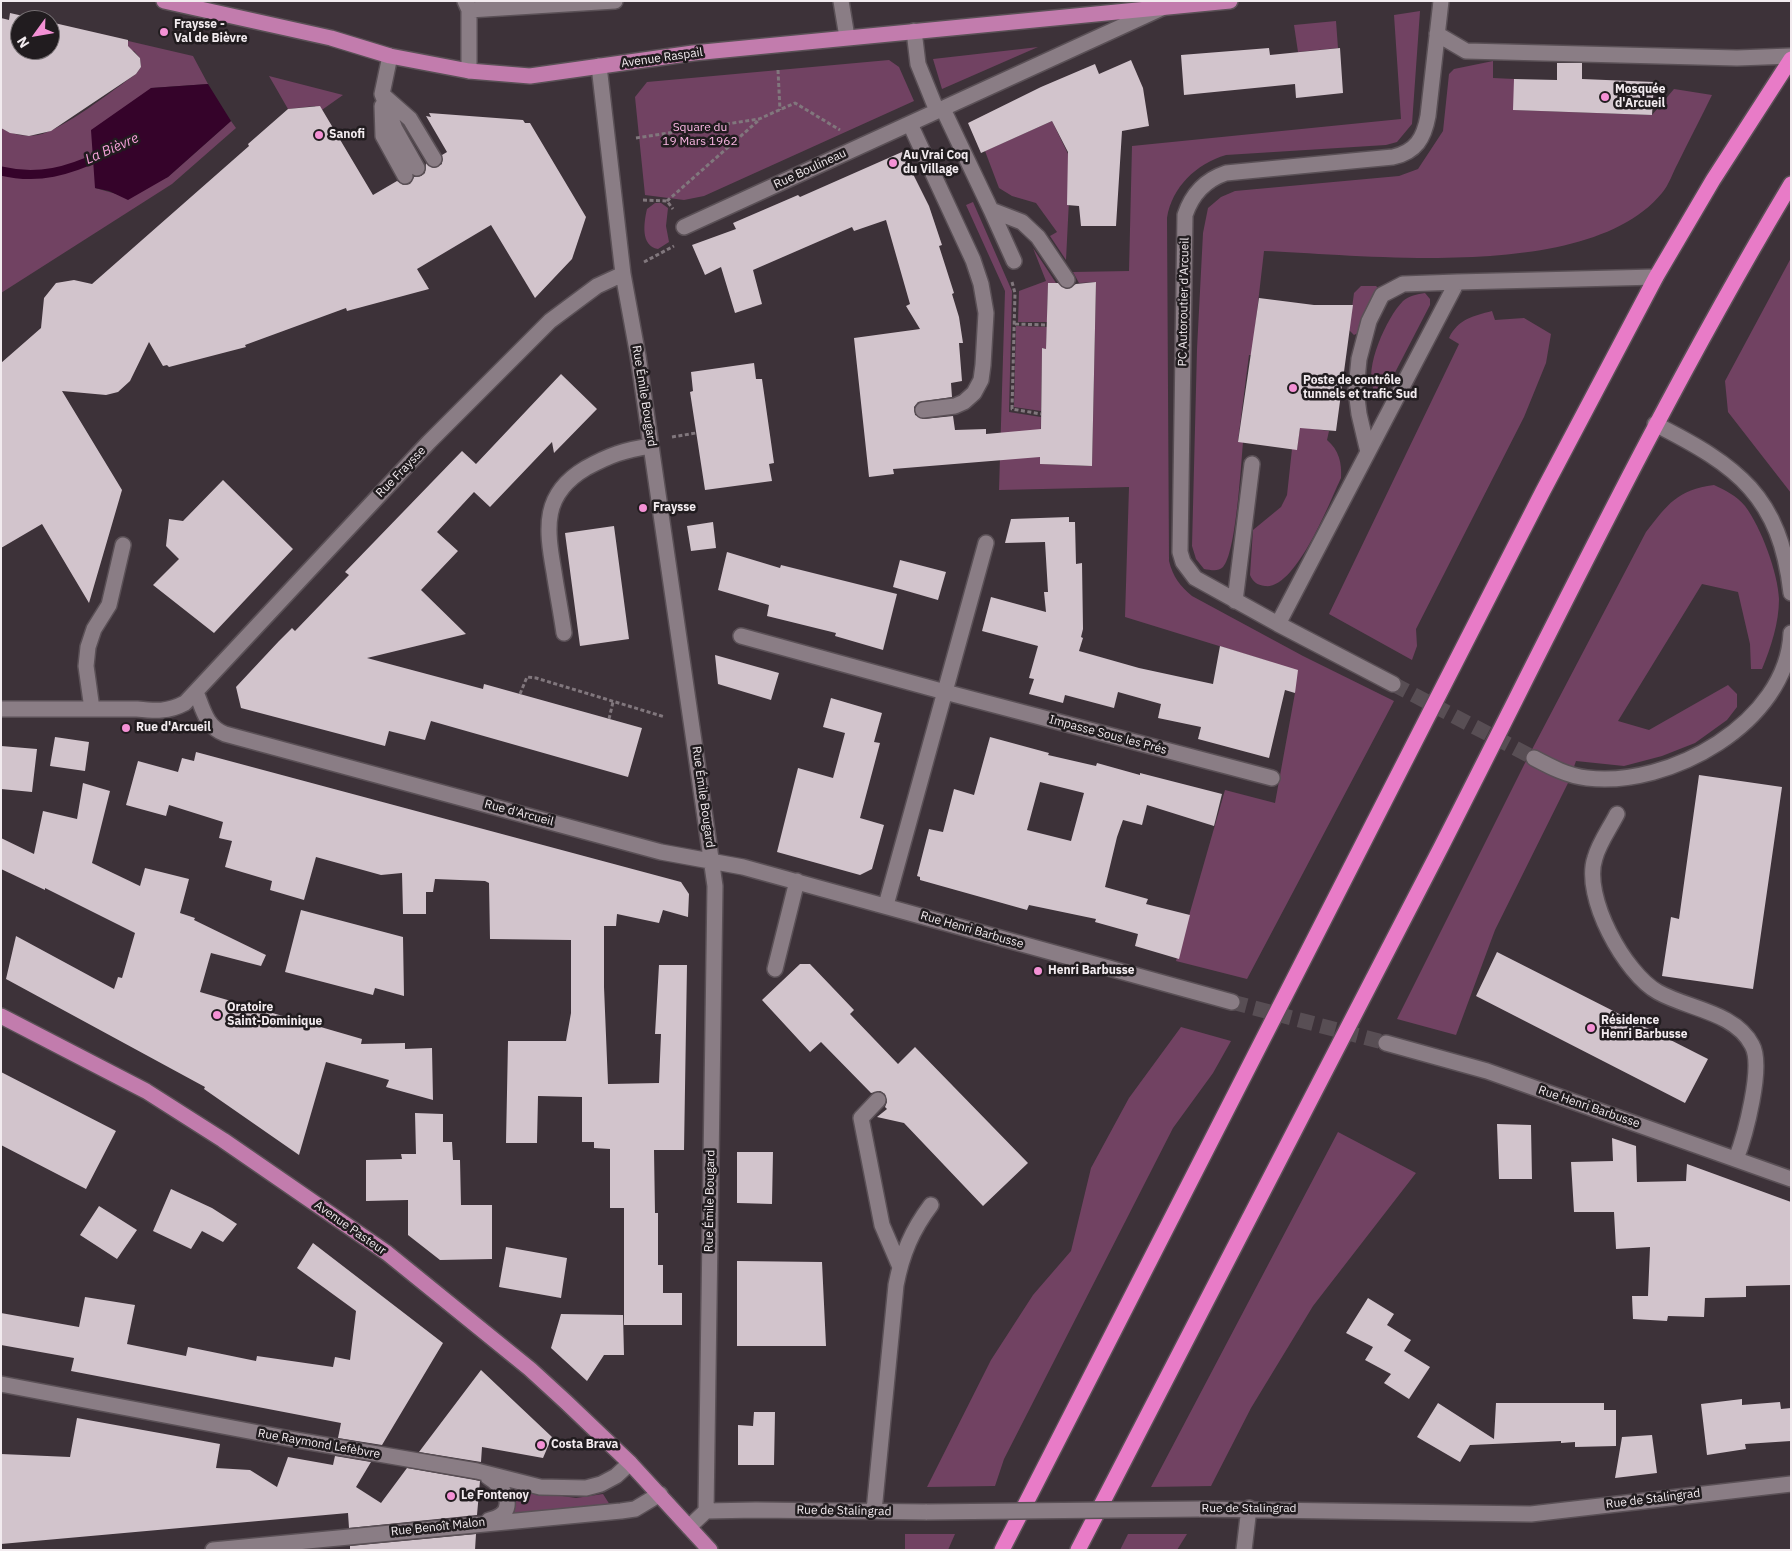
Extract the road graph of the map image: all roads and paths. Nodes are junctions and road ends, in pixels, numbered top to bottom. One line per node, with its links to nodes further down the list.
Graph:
1 (164, 1): 11 (main road, Avenue Raspail)
2 (614, 1): 6 (street)
3 (841, 1): 10 (street)
4 (1230, 1): 7 (main road, Avenue Raspail)
5 (1441, 1): 9 (street, PC Autoroutier d’Arcueil)
6 (467, 6): 15 (street)
7 (1167, 6): 8 (main road, Avenue Raspail); 18 (street, Rue Boulineau)
8 (914, 31): 10 (main road, Avenue Raspail); 18 (street)
9 (1437, 34): 12 (street); 49 (street, PC Autoroutier d’Arcueil)
10 (847, 37): 13 (main road, Avenue Raspail)
11 (390, 56): 15 (main road, Avenue Raspail); 16 (street)
12 (1791, 58): 33 (highway)
13 (599, 66): 15 (main road, Avenue Raspail); 32 (street, Rue Émile Bougard)
14 (778, 70): 17 (path)
15 (468, 71)
16 (382, 94): 23 (street); 24 (street)
17 (780, 110): 19 (path); 22 (path)
18 (940, 110): 20 (street, Rue Boulineau); 28 (street)
19 (759, 119): 21 (path); 27 (path)
20 (910, 124): 22 (street, Rue Boulineau); 38 (street)
21 (636, 138)
22 (860, 146): 29 (street, Rue Boulineau)
23 (434, 159)
24 (411, 172)
25 (1791, 184): 40 (highway)
26 (643, 200): 27 (path)
27 (668, 202): 29 (path)
28 (991, 210): 30 (street); 34 (street)
29 (684, 226): 31 (path)
30 (1014, 259): 36 (path)
31 (643, 262)
32 (623, 274): 43 (street, Rue Émile Bougard); 55 (street, Rue Fraysse)
33 (1656, 277): 35 (street); 91 (highway)
34 (1067, 280)
35 (1456, 282): 44 (street); 44 (street)
36 (1015, 324): 37 (path); 39 (path)
37 (1047, 325)
38 (923, 410)
39 (1041, 414)
40 (1656, 424): 48 (street); 92 (highway)
41 (696, 433): 42 (path)
42 (668, 438)
43 (651, 446): 51 (street); 66 (street, Rue Émile Bougard)
44 (1368, 452): 50 (street)
45 (1252, 464): 49 (street)
46 (986, 544): 56 (street)
47 (123, 545): 60 (street)
48 (1791, 593)
49 (1235, 601): 50 (street, PC Autoroutier d’Arcueil)
50 (1278, 624): 54 (street, PC Autoroutier d’Arcueil)
51 (564, 633)
52 (1791, 633): 63 (street)
53 (741, 636): 56 (street, Impasse Sous les Prés)
54 (1393, 684)
55 (196, 692): 60 (street); 66 (street, Rue d'Arcueil)
56 (945, 692): 64 (street, Impasse Sous les Prés); 68 (street)
57 (520, 694): 58 (path)
58 (613, 702): 61 (path); 62 (path)
59 (1, 709): 60 (street)
60 (92, 709)
61 (665, 717)
62 (609, 719)
63 (1534, 758)
64 (1272, 778)
65 (1617, 814): 74 (street)
66 (712, 860): 67 (street, Rue Henri Barbusse); 84 (street, Rue Émile Bougard)
67 (797, 881): 68 (street, Rue Henri Barbusse); 69 (street)
68 (886, 905): 70 (street, Rue Henri Barbusse)
69 (775, 969)
70 (1232, 1002)
71 (1, 1016): 79 (main road, Avenue Pasteur)
72 (1386, 1043): 74 (street, Rue Henri Barbusse)
73 (878, 1100): 77 (street)
74 (1736, 1159): 75 (street, Rue Henri Barbusse)
75 (1791, 1178)
76 (931, 1205): 77 (street)
77 (900, 1268): 85 (street)
78 (1, 1384): 80 (street, Rue Raymond Lefèbvre)
79 (630, 1463): 80 (street, Rue Raymond Lefèbvre); 82 (main road, Avenue Pasteur)
80 (477, 1471): 86 (street)
81 (1791, 1484): 83 (street, Rue de Stalingrad)
82 (660, 1494): 86 (street, Rue Benoît Malon); 87 (main road, Avenue Pasteur)
83 (1249, 1508): 85 (street, Rue de Stalingrad, bridge); 93 (street)
84 (706, 1511): 85 (street, Rue de Stalingrad); 87 (street)
85 (874, 1511)
86 (478, 1523): 88 (street, Rue Benoît Malon)
87 (689, 1527): 90 (main road, Avenue Pasteur)
88 (305, 1546): 89 (street, Rue Benoît Malon)
89 (213, 1550)
90 (710, 1550)
91 (1002, 1550)
92 (1078, 1550)
93 (1244, 1550)

